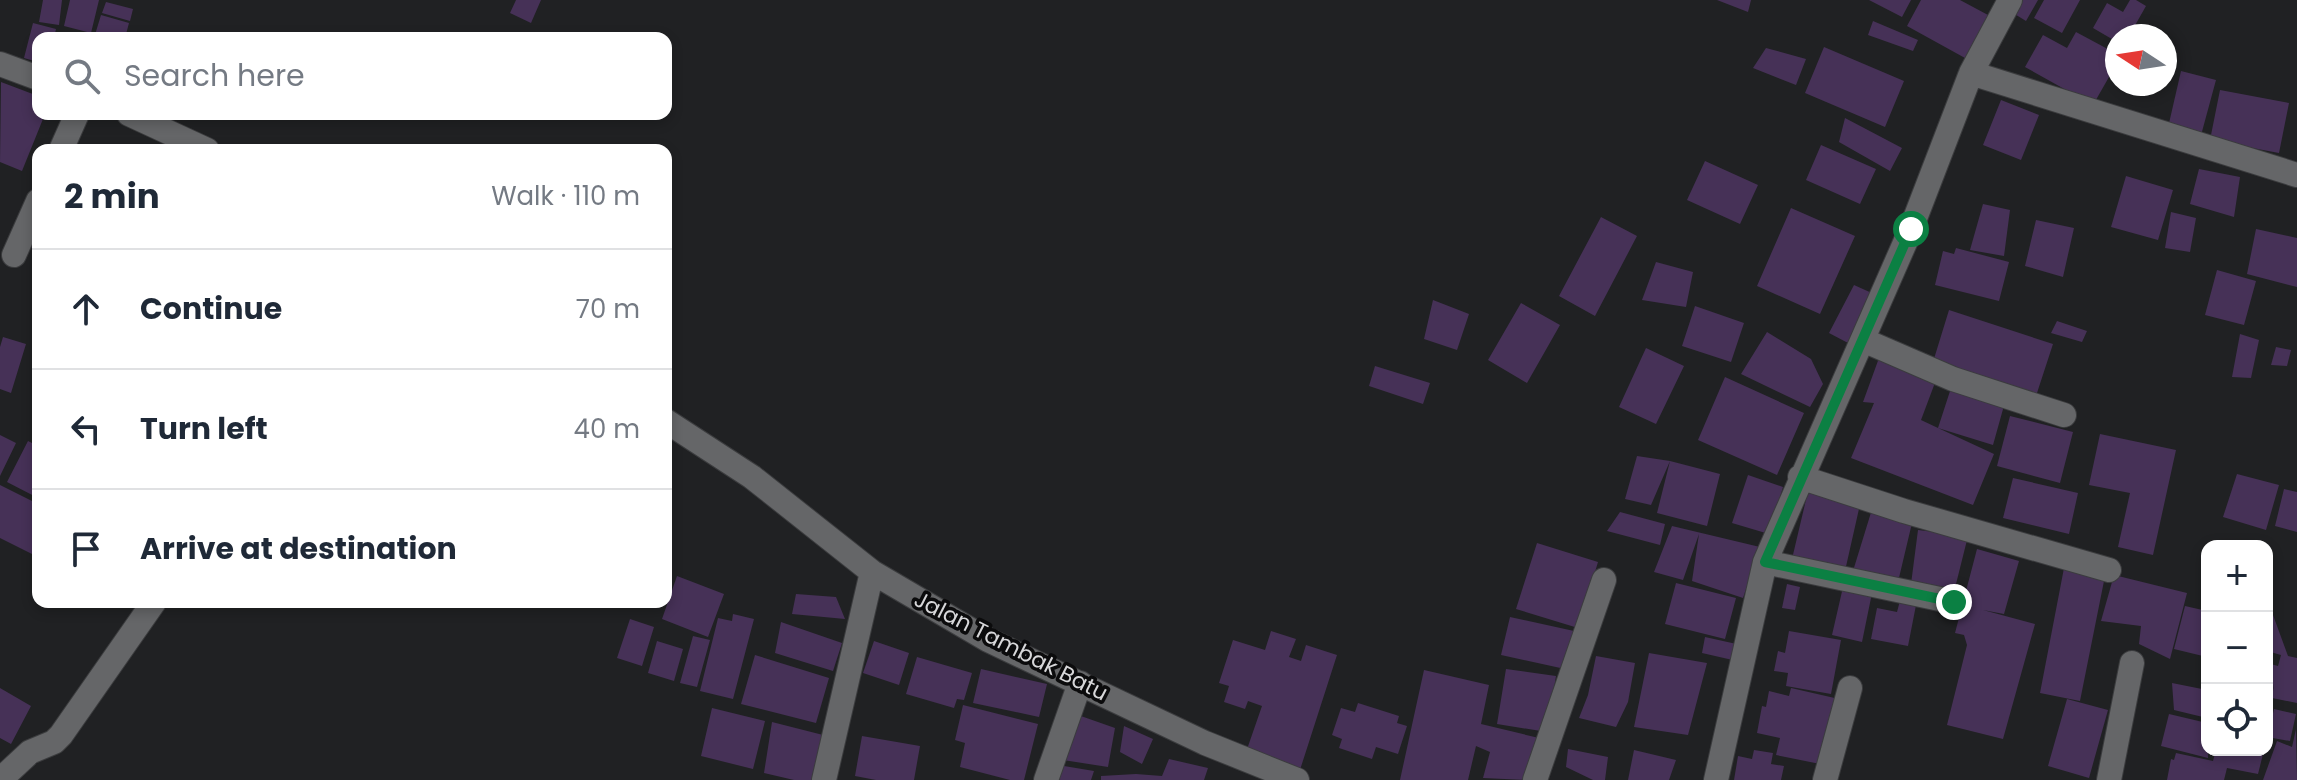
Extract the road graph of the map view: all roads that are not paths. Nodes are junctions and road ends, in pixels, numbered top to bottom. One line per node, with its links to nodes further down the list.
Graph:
1 (2010, 0): 3 (street)
2 (0, 64): 4 (street)
3 (1971, 73): 9 (street); 12 (street)
4 (32, 76)
5 (74, 120): 7 (street)
6 (142, 120): 8 (street)
7 (64, 144)
8 (194, 144)
9 (2297, 175)
10 (32, 214): 11 (street)
11 (14, 255)
12 (1863, 340): 13 (street); 15 (street)
13 (2064, 415)
14 (672, 425): 18 (street, Jalan Tambak Batu)
15 (1800, 477): 16 (street); 17 (street)
16 (1765, 562): 20 (street); 30 (street)
17 (2109, 570)
18 (872, 572): 23 (street, Jalan Tambak Batu); 26 (street)
19 (1604, 580): 29 (street)
20 (1954, 602)
21 (150, 608): 25 (street)
22 (2132, 663): 32 (street)
23 (1080, 683): 27 (street); 28 (street, Jalan Tambak Batu)
24 (1850, 688): 31 (street)
25 (0, 780)
26 (824, 780)
27 (1046, 780)
28 (1297, 780)
29 (1535, 780)
30 (1716, 780)
31 (1825, 780)
32 (2109, 780)

